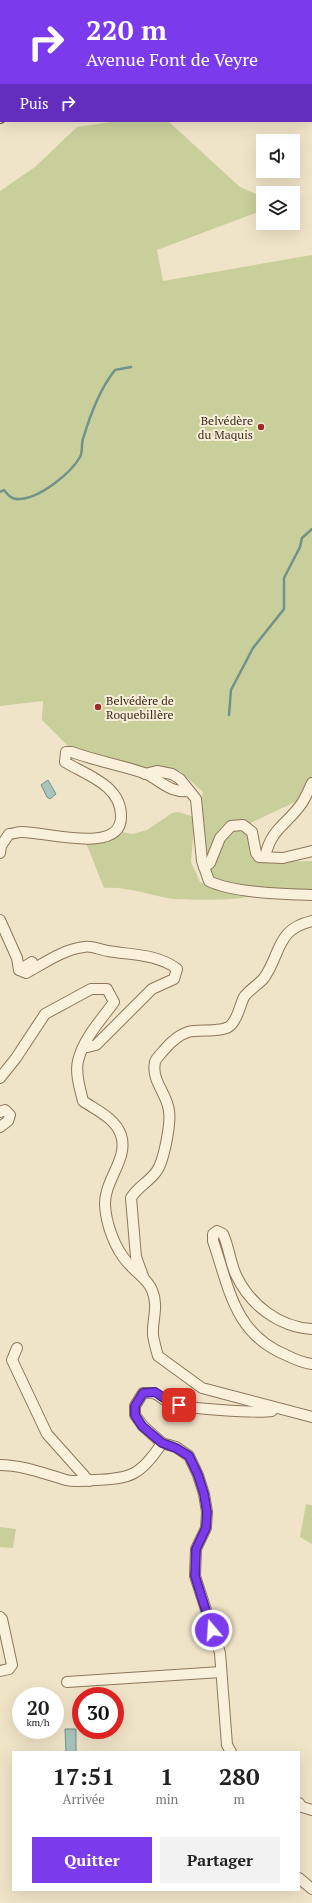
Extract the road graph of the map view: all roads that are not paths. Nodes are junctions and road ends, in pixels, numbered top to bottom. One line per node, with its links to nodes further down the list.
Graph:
1 (145, 774): 3 (street); 3 (street); 5 (street)
2 (312, 783): 6 (street)
3 (189, 791): 7 (street)
4 (312, 851): 6 (street)
5 (0, 854)
6 (265, 857): 7 (street)
7 (204, 867): 8 (street)
8 (312, 895)
9 (0, 912): 10 (street)
10 (0, 917)
11 (0, 920): 14 (street)
12 (312, 921): 21 (street)
13 (160, 952): 15 (street)
14 (25, 959): 16 (street); 16 (street)
15 (168, 962): 16 (street); 17 (street)
16 (19, 970)
17 (83, 1048): 18 (street); 21 (street)
18 (0, 1078)
19 (0, 1112): 20 (street)
20 (0, 1127)
21 (143, 1276): 25 (street)
22 (312, 1329): 24 (street)
23 (17, 1348): 29 (street)
24 (312, 1364)
25 (278, 1409): 26 (street); 27 (street)
26 (312, 1417)
27 (162, 1443): 29 (street); 32 (street)
28 (0, 1465): 29 (street)
29 (89, 1481)
30 (0, 1617): 31 (street)
31 (0, 1671)
32 (221, 1672): 33 (street); 34 (street)
33 (67, 1682)
34 (230, 1751)
35 (300, 1804): 36 (street)
36 (312, 1810)
37 (300, 1879): 38 (street)
38 (312, 1889)

